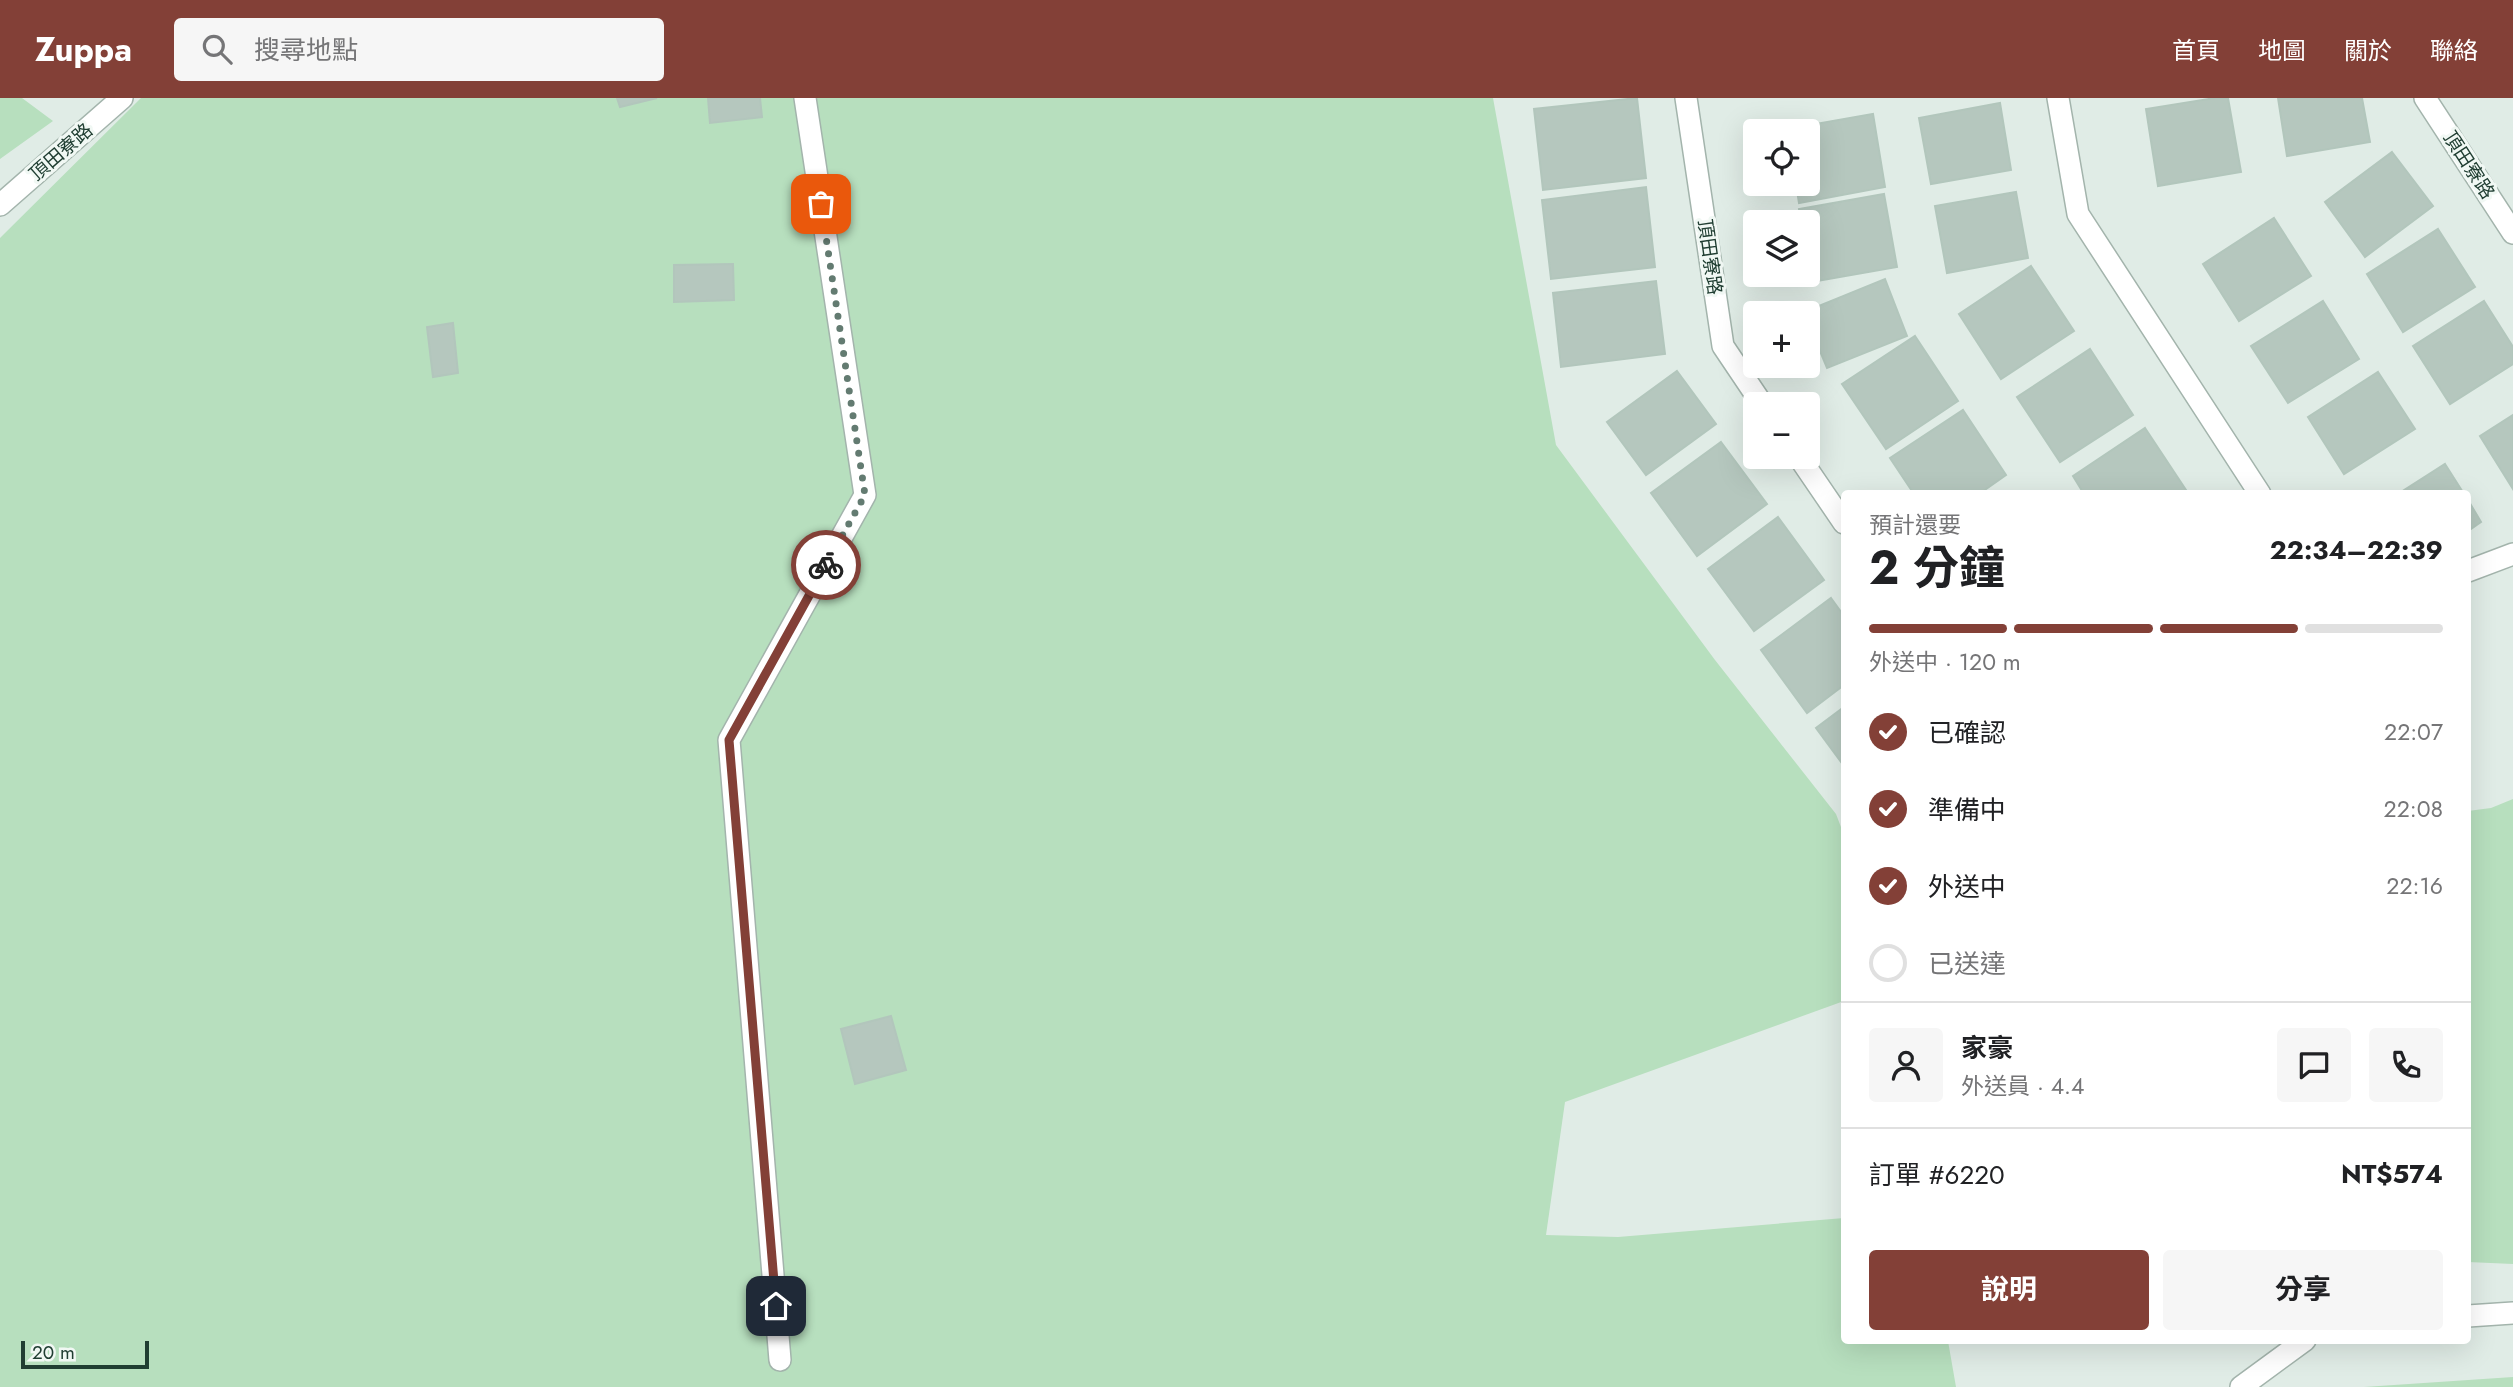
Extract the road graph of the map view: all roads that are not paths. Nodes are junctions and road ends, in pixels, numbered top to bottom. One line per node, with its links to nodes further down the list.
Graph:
1 (122, 98): 6 (street, 頂田寮路)
2 (804, 98): 17 (street)
3 (1686, 98): 8 (street, 頂田寮路)
4 (2058, 98): 10 (street)
5 (2425, 98): 7 (street, 頂田寮路)
6 (0, 205)
7 (2513, 233)
8 (1754, 392)
9 (1807, 469): 11 (street)
10 (2257, 490)
11 (1841, 519)
12 (2513, 554): 13 (street)
13 (2471, 570)
14 (2513, 1312): 15 (street)
15 (2471, 1315)
16 (2300, 1344): 18 (street)
17 (780, 1360)
18 (2241, 1387)

